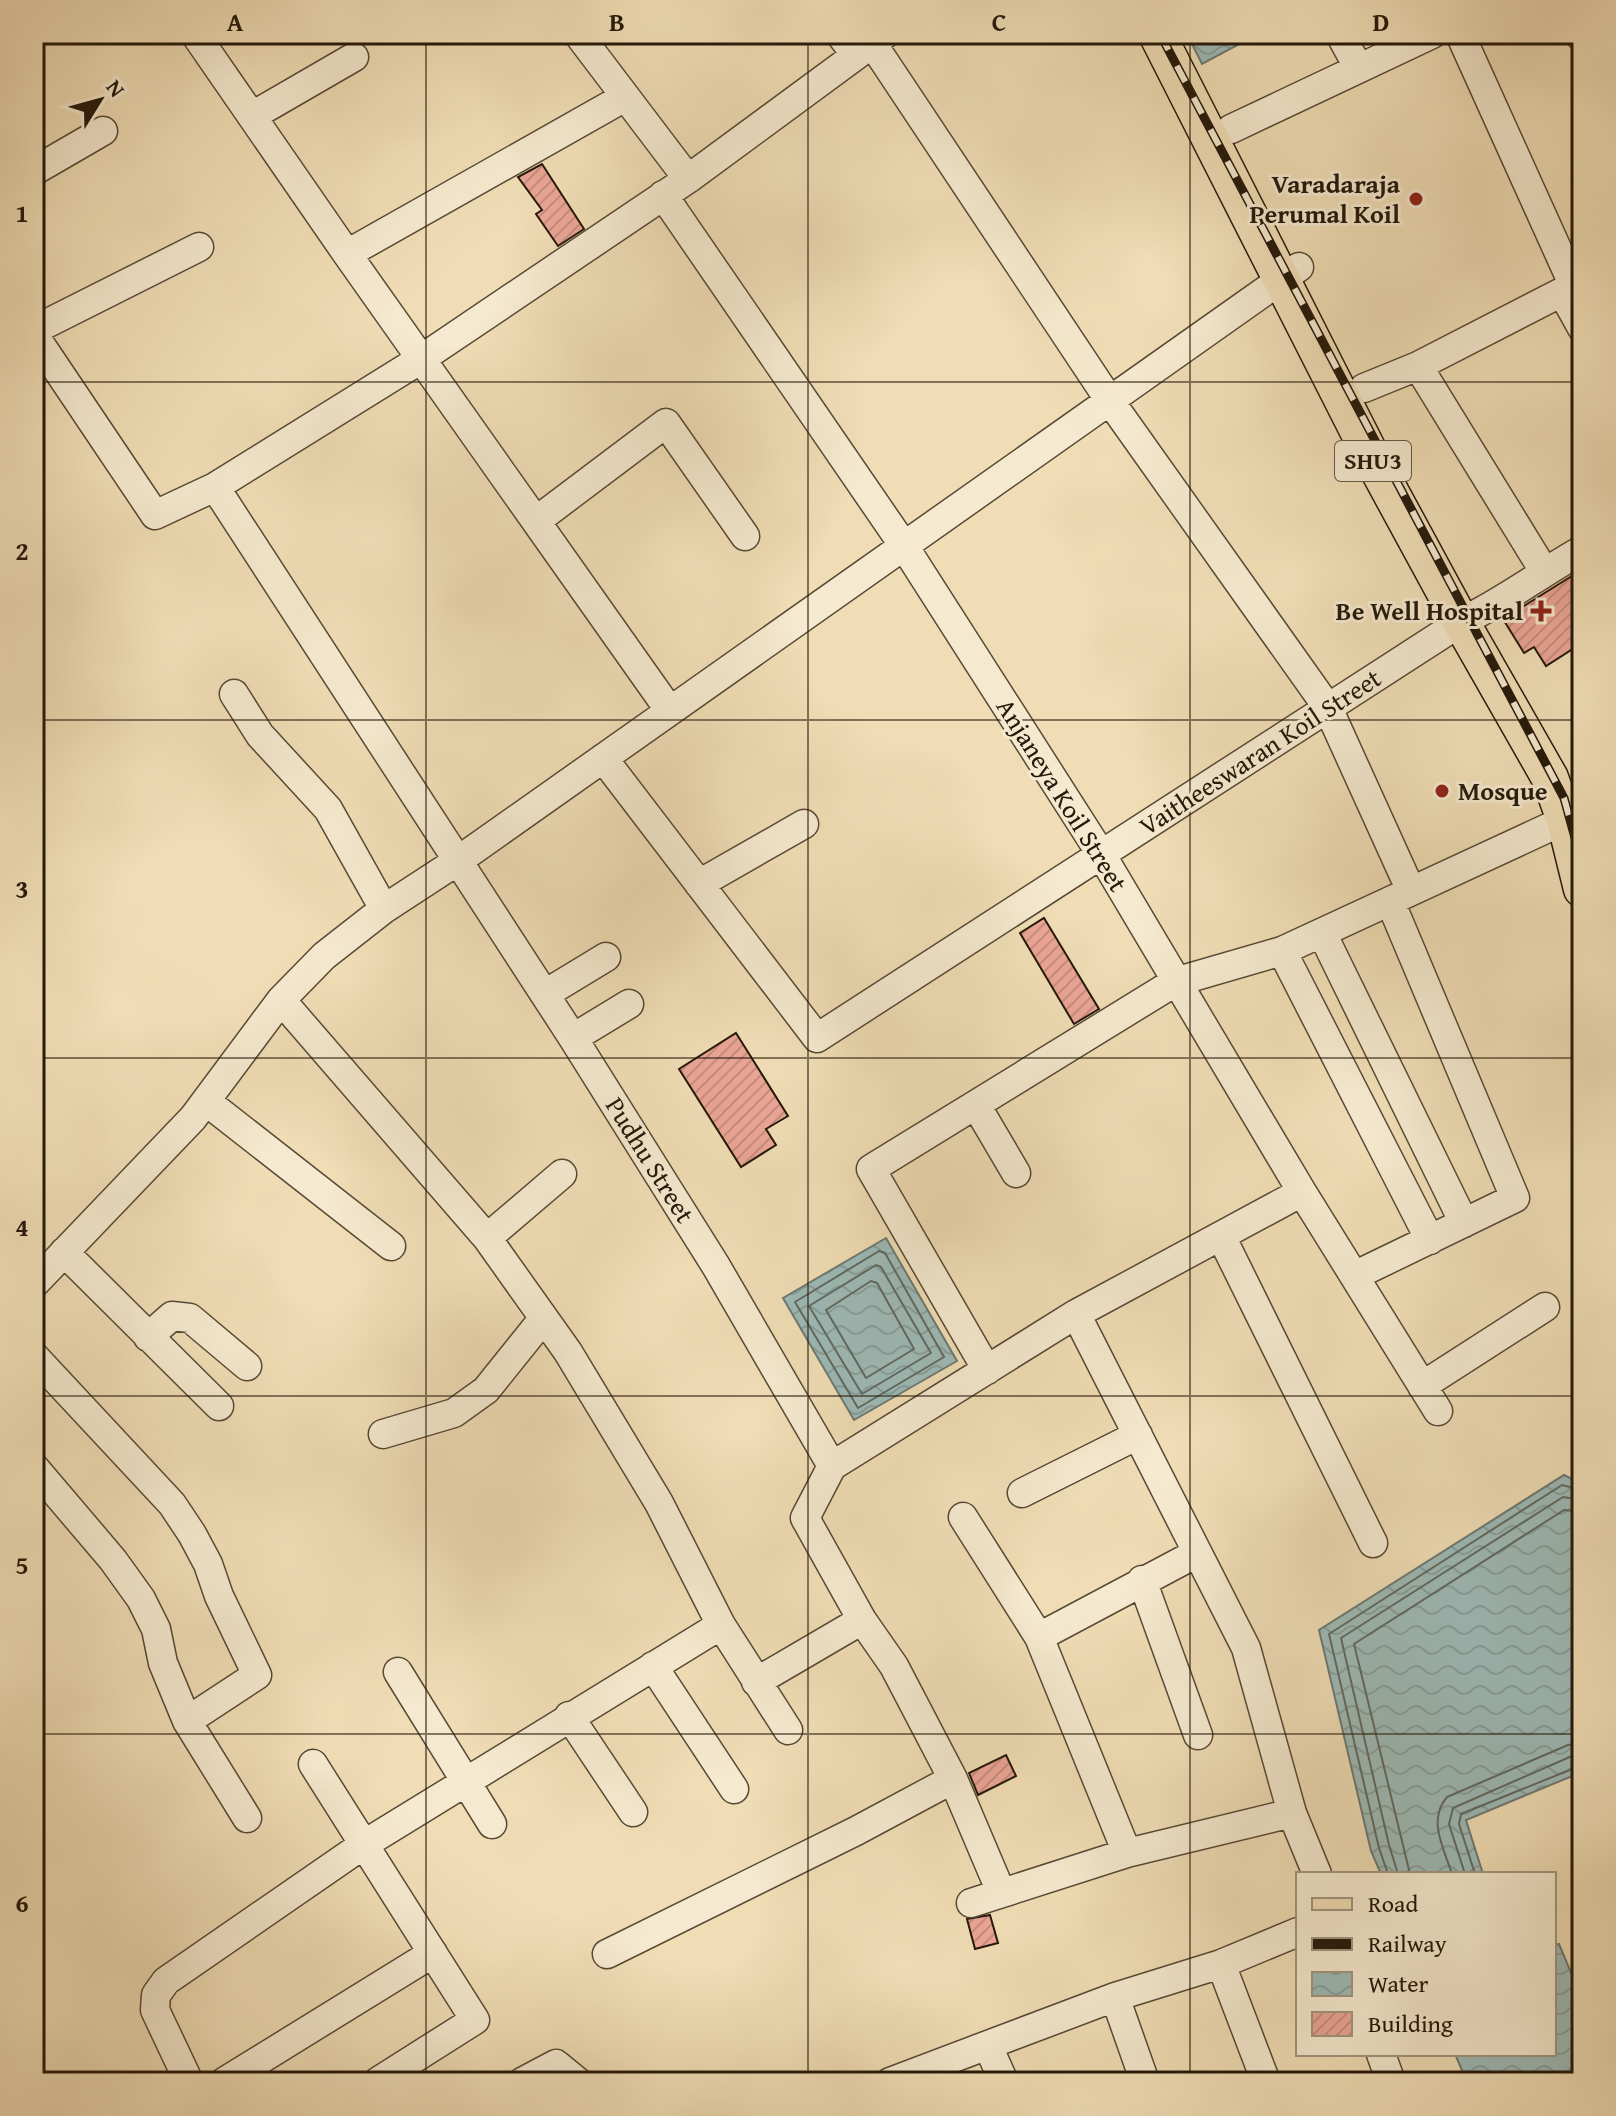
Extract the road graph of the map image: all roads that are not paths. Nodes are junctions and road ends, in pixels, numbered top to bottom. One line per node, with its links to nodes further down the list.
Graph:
1 (195, 34): 12 (street)
2 (578, 34): 11 (street)
3 (1157, 34): 20 (main road, SHU3)
4 (1181, 34): 13 (main road, SHU3)
5 (1340, 34): 10 (street)
6 (1432, 34): 10 (street)
7 (1460, 34): 21 (street)
8 (863, 42): 16 (street); 27 (street)
9 (354, 57): 12 (street)
10 (1358, 67): 13 (street)
11 (625, 97): 16 (street); 19 (street)
12 (252, 116): 19 (street)
13 (1231, 129): 20 (main road, SHU3)
14 (103, 131): 15 (street)
15 (34, 171)
16 (688, 179): 17 (street)
17 (663, 195): 24 (street); 31 (street, Anjaneya Koil Street)
18 (199, 247): 23 (street)
19 (347, 254): 24 (street)
20 (1289, 274): 26 (main road, SHU3); 27 (street); 34 (main road, SHU3)
21 (1572, 285): 22 (street); 25 (street)
22 (1582, 328)
23 (34, 333): 28 (street)
24 (421, 359): 28 (street); 29 (street)
25 (1418, 366): 26 (street); 33 (street)
26 (1364, 388): 34 (main road, SHU3)
27 (1110, 401): 31 (street); 36 (street)
28 (215, 487): 42 (street, Pudhu Street)
29 (536, 521): 30 (street); 37 (street)
30 (745, 536)
31 (904, 546): 37 (street); 41 (street, Anjaneya Koil Street)
32 (1582, 550): 33 (street, Vaitheeswaran Koil Street)
33 (1544, 571): 34 (street, Vaitheeswaran Koil Street)
34 (1471, 617): 36 (street, Vaitheeswaran Koil Street); 39 (main road, SHU3)
35 (234, 694): 46 (street)
36 (1328, 708): 41 (street, Vaitheeswaran Koil Street); 45 (street)
37 (670, 711): 38 (street)
38 (603, 758): 42 (street); 43 (street)
39 (1576, 808): 44 (main road, SHU3); 45 (street)
40 (804, 824): 43 (street)
41 (1101, 854): 43 (street, Vaitheeswaran Koil Street); 50 (street, Anjaneya Koil Street)
42 (459, 860): 46 (street); 51 (street, Pudhu Street)
43 (699, 884)
44 (1582, 889)
45 (1400, 896): 47 (street); 60 (street)
46 (384, 909): 52 (street)
47 (1322, 933): 48 (street); 60 (street)
48 (1282, 951): 50 (street); 63 (street)
49 (606, 957): 51 (street)
50 (1175, 982): 56 (street); 59 (street, Anjaneya Koil Street)
51 (545, 994): 54 (street, Pudhu Street)
52 (281, 1000): 55 (street); 62 (street)
53 (629, 1004): 54 (street)
54 (573, 1038): 80 (street, Pudhu Street)
55 (207, 1102): 64 (street); 65 (street)
56 (976, 1105): 57 (street); 74 (street)
57 (1016, 1173)
58 (562, 1174): 62 (street)
59 (1302, 1192): 61 (street); 66 (street, Anjaneya Koil Street)
60 (1464, 1223): 63 (street)
61 (1221, 1236): 69 (street); 84 (street)
62 (487, 1238): 70 (street)
63 (1430, 1240): 66 (street)
64 (391, 1246)
65 (64, 1252): 67 (street); 71 (street)
66 (1354, 1276): 75 (street, Anjaneya Koil Street)
67 (34, 1284)
68 (1545, 1307): 75 (street)
69 (1076, 1314): 74 (street); 79 (street)
70 (543, 1319): 78 (street); 88 (street)
71 (148, 1337): 73 (street); 76 (street)
72 (34, 1356): 94 (street)
73 (247, 1366)
74 (987, 1370): 80 (street)
75 (1422, 1386): 77 (street, Anjaneya Koil Street)
76 (219, 1406)
77 (1438, 1411)
78 (383, 1434)
79 (1138, 1435): 82 (street); 85 (street)
80 (832, 1466): 87 (street)
81 (34, 1467): 94 (street)
82 (1022, 1493)
83 (963, 1517): 89 (street)
84 (1373, 1543)
85 (1197, 1553): 86 (street); 102 (street)
86 (1142, 1580): 89 (street); 96 (street)
87 (862, 1620): 92 (street); 98 (street)
88 (721, 1625): 90 (street); 92 (street)
89 (1039, 1637): 106 (street)
90 (653, 1666): 93 (street); 100 (street)
91 (398, 1672): 99 (street)
92 (756, 1682): 95 (street)
93 (569, 1716): 99 (street); 101 (street)
94 (187, 1721): 103 (street)
95 (788, 1730)
96 (1198, 1735)
97 (313, 1764): 105 (street)
98 (953, 1779): 108 (street); 112 (street)
99 (466, 1780): 104 (street); 105 (street)
100 (734, 1789)
101 (633, 1812)
102 (1292, 1813): 106 (street); 107 (street)
103 (247, 1818)
104 (492, 1824)
105 (363, 1845): 111 (street); 117 (street)
106 (1127, 1853): 108 (street)
107 (1316, 1872)
108 (1004, 1892): 109 (street)
109 (971, 1903)
110 (1296, 1933): 113 (street)
111 (433, 1953): 118 (street); 119 (street)
112 (607, 1954)
113 (1221, 1964): 114 (street); 125 (street)
114 (1115, 1997): 115 (street); 124 (street)
115 (988, 2046): 122 (street); 123 (street)
116 (1382, 2056): 126 (street)
117 (189, 2082)
118 (224, 2082)
119 (377, 2082)
120 (522, 2082): 121 (street)
121 (578, 2082)
122 (890, 2082)
123 (1004, 2082)
124 (1145, 2082)
125 (1266, 2082)
126 (1391, 2082)

